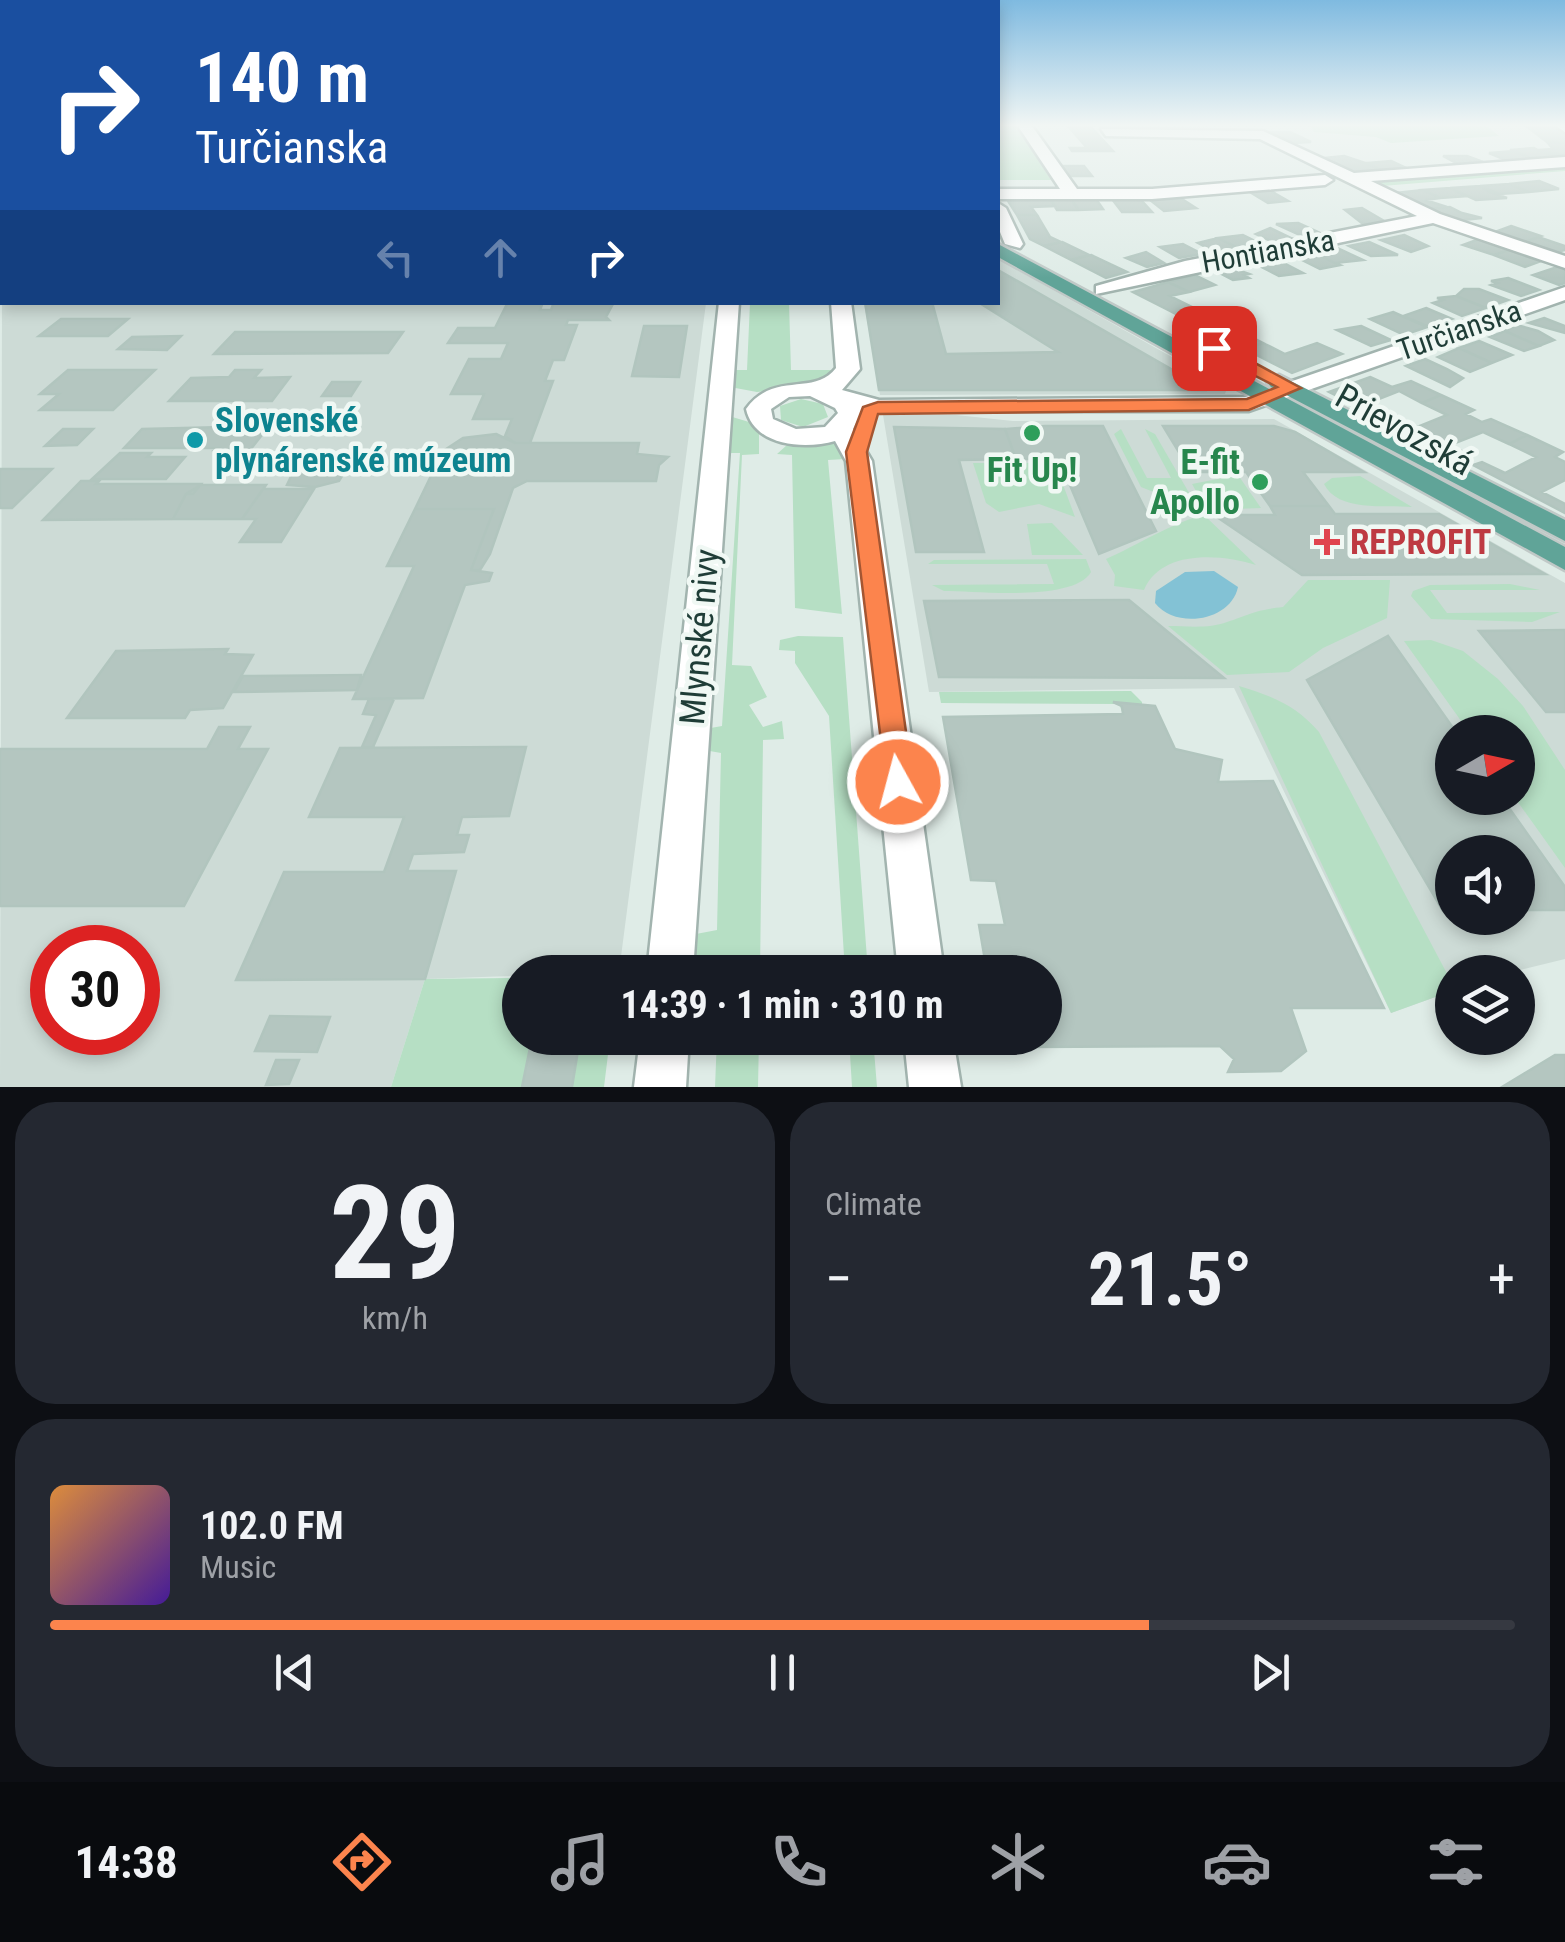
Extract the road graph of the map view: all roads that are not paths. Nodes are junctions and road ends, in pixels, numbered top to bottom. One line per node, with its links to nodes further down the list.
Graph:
1 (1060, 177): 9 (street)
2 (1319, 177): 6 (street)
3 (1368, 177): 5 (street)
4 (1507, 177): 7 (street)
5 (1351, 178): 7 (street)
6 (1325, 180): 9 (street); 11 (street)
7 (1370, 188): 10 (street)
8 (1000, 194): 9 (street)
9 (1072, 194)
10 (1434, 218): 11 (street, Hontianska); 13 (street)
11 (1412, 225): 14 (street, Hontianska)
12 (1003, 243): 14 (main road, Prievozská); 18 (main road, Prievozská)
13 (1565, 262)
14 (1103, 290): 18 (main road, Prievozská)
15 (1565, 293): 18 (street, Turčianska)
16 (730, 305): 19 (street, Mlynské nivy)
17 (841, 305): 21 (street)
18 (1279, 393): 21 (street, Turčianska); 22 (main road, Prievozská); 23 (main road, Prievozská)
19 (720, 403): 20 (street); 24 (street, Mlynské nivy)
20 (762, 406): 21 (street); 21 (street)
21 (850, 416): 25 (street)
22 (1565, 532)
23 (1565, 560)
24 (671, 955)
25 (919, 955)
26 (663, 1055): 28 (street)
27 (931, 1055): 29 (street)
28 (660, 1087)
29 (935, 1087)

